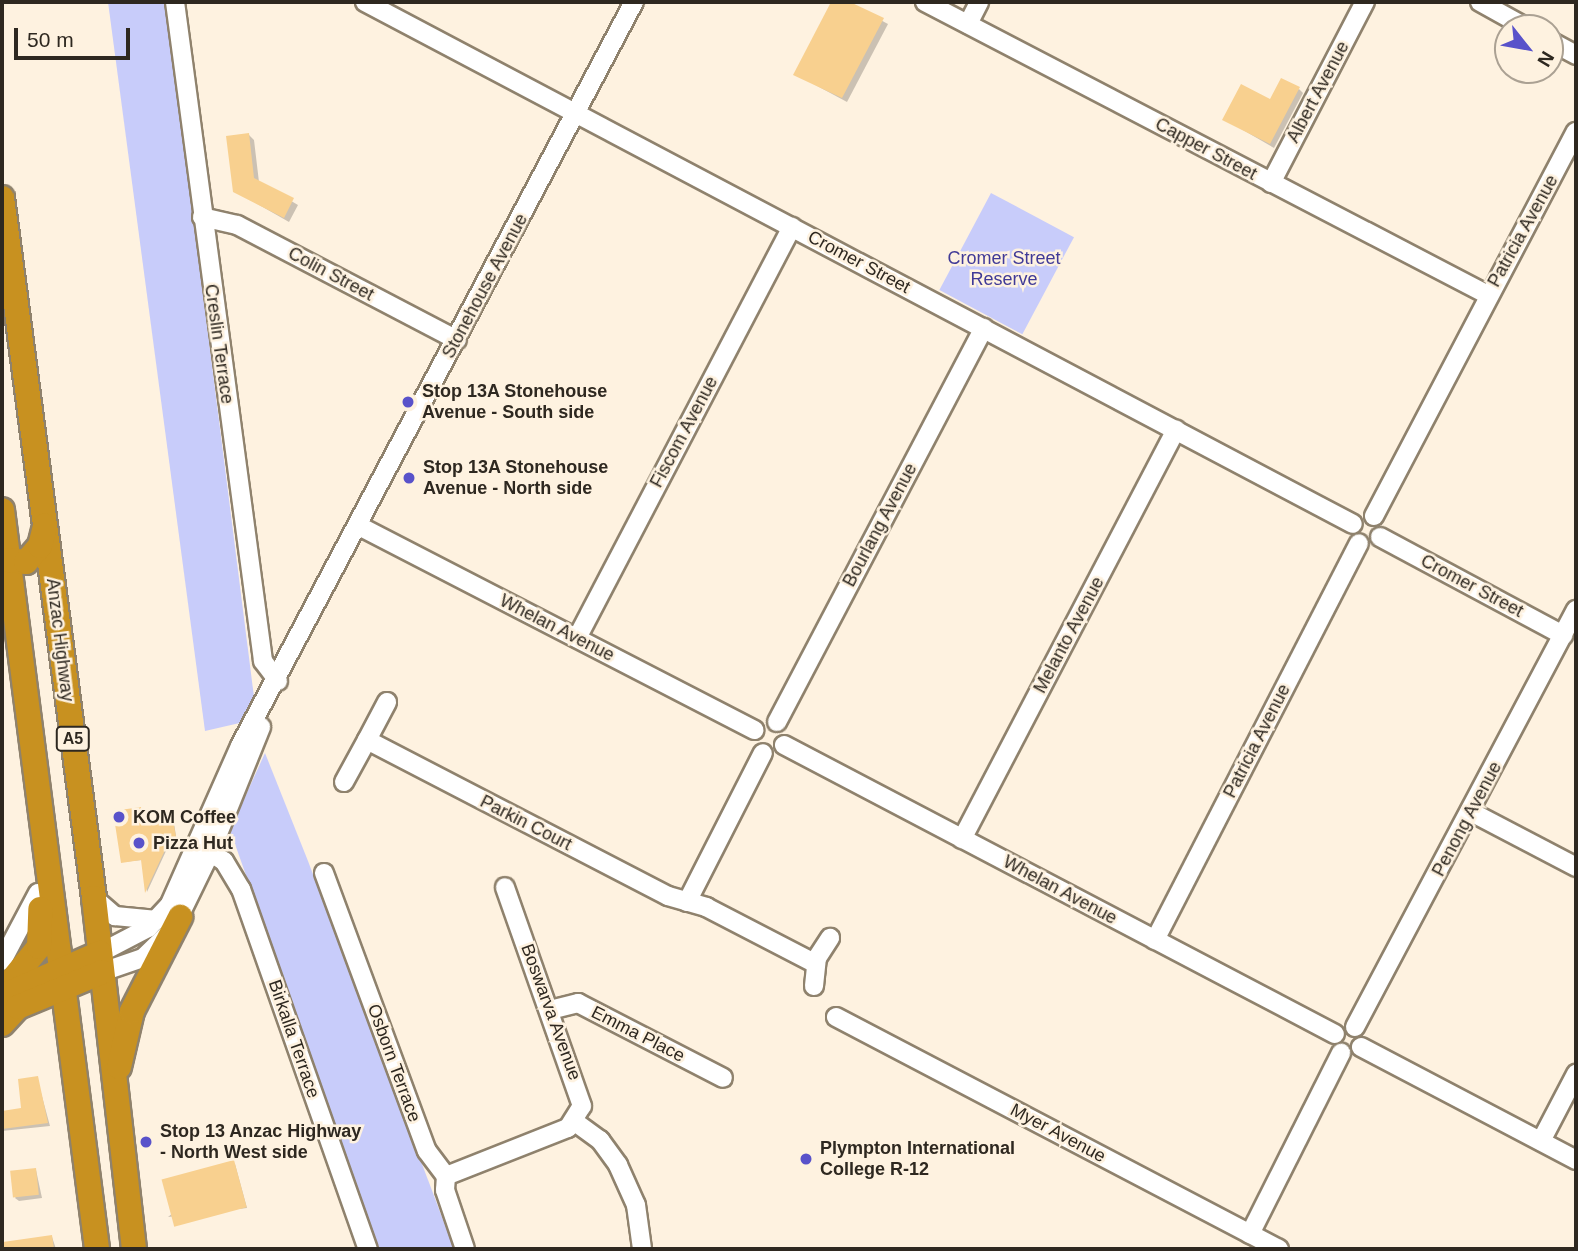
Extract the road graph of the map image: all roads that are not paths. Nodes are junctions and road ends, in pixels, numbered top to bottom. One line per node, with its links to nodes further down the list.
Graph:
1 (175, 2): 14 (street, Creslin Terrace)
2 (365, 2): 10 (street, Cromer Street)
3 (634, 2): 10 (street, Stonehouse Avenue)
4 (925, 2): 9 (street, Capper Street)
5 (979, 2): 9 (street)
6 (1365, 2): 12 (street, Albert Avenue)
7 (1480, 2): 8 (street)
8 (1502, 14)
9 (968, 24): 12 (street, Capper Street)
10 (576, 112): 15 (street, Cromer Street); 18 (street, Stonehouse Avenue)
11 (1576, 132): 16 (street, Patricia Avenue)
12 (1271, 183): 16 (street, Capper Street)
13 (2, 198): 23 (highway, Anzac Highway / A5)
14 (202, 217): 18 (street, Colin Street); 33 (street, Creslin Terrace)
15 (792, 227): 17 (street, Cromer Street); 32 (street, Fiscom Avenue)
16 (1488, 295): 21 (street, Patricia Avenue)
17 (984, 328): 19 (street, Cromer Street); 35 (street, Bourlang Avenue)
18 (457, 340): 24 (street, Stonehouse Avenue)
19 (1176, 430): 22 (street, Cromer Street); 43 (street, Melanto Avenue)
20 (2, 510): 27 (highway, A5)
21 (1374, 516): 22 (street); 25 (street)
22 (1353, 524): 26 (street)
23 (45, 526): 27 (highway); 28 (highway, Anzac Highway / A5)
24 (359, 526): 32 (street, Whelan Avenue); 33 (street, Stonehouse Avenue)
25 (1380, 537): 26 (street); 31 (street, Cromer Street)
26 (1359, 543): 53 (street, Patricia Avenue)
27 (9, 560): 29 (highway, A5)
28 (52, 580): 29 (highway); 49 (highway, Anzac Highway / A5)
29 (13, 589): 41 (highway, A5)
30 (1576, 610): 31 (street, Penong Avenue)
31 (1563, 635): 42 (street, Penong Avenue)
32 (577, 638): 36 (street, Whelan Avenue)
33 (278, 681): 44 (street, Stonehouse Avenue)
34 (387, 702): 37 (street)
35 (777, 722): 36 (street); 38 (street)
36 (755, 730): 39 (street)
37 (367, 740): 40 (street); 50 (street, Parkin Court)
38 (784, 745): 39 (street); 43 (street, Whelan Avenue)
39 (763, 753): 50 (street)
40 (344, 782)
41 (40, 790): 48 (highway); 57 (highway, A5)
42 (1471, 812): 45 (street); 62 (street, Penong Avenue)
43 (962, 839): 53 (street, Whelan Avenue)
44 (205, 848): 51 (street, Stonehouse Avenue); 77 (street, Birkalla Terrace)
45 (1576, 867)
46 (324, 873): 73 (street, Osborn Terrace)
47 (505, 887): 60 (street, Boswarva Avenue)
48 (38, 893): 54 (street); 59 (highway)
49 (94, 898): 51 (street); 55 (highway, Anzac Highway / A5)
50 (687, 902): 56 (street, Parkin Court)
51 (168, 918): 55 (street, Stonehouse Avenue); 69 (highway)
52 (830, 938): 56 (street)
53 (1155, 940): 63 (street, Whelan Avenue)
54 (2, 961)
55 (101, 963): 57 (highway); 69 (highway, Anzac Highway / A5)
56 (816, 964): 58 (street)
57 (63, 979): 59 (highway); 65 (highway, A5)
58 (814, 986)
59 (4, 1007): 65 (highway)
60 (550, 1010): 68 (street, Emma Place); 70 (street, Boswarva Avenue)
61 (836, 1017): 74 (street, Myer Avenue)
62 (1355, 1027): 63 (street); 64 (street)
63 (1335, 1034): 66 (street)
64 (1361, 1047): 66 (street); 71 (street)
65 (72, 1053): 75 (highway, A5)
66 (1341, 1053): 74 (street)
67 (1576, 1073): 71 (street)
68 (723, 1078)
69 (114, 1091): 76 (highway, Anzac Highway / A5)
70 (575, 1122): 73 (street); 79 (street)
71 (1541, 1141): 72 (street)
72 (1576, 1160)
73 (446, 1176): 78 (street, Osborn Terrace)
74 (1250, 1234): 80 (street, Myer Avenue)
75 (97, 1249)
76 (134, 1249)
77 (368, 1249)
78 (466, 1249)
79 (642, 1249)
80 (1279, 1249)

